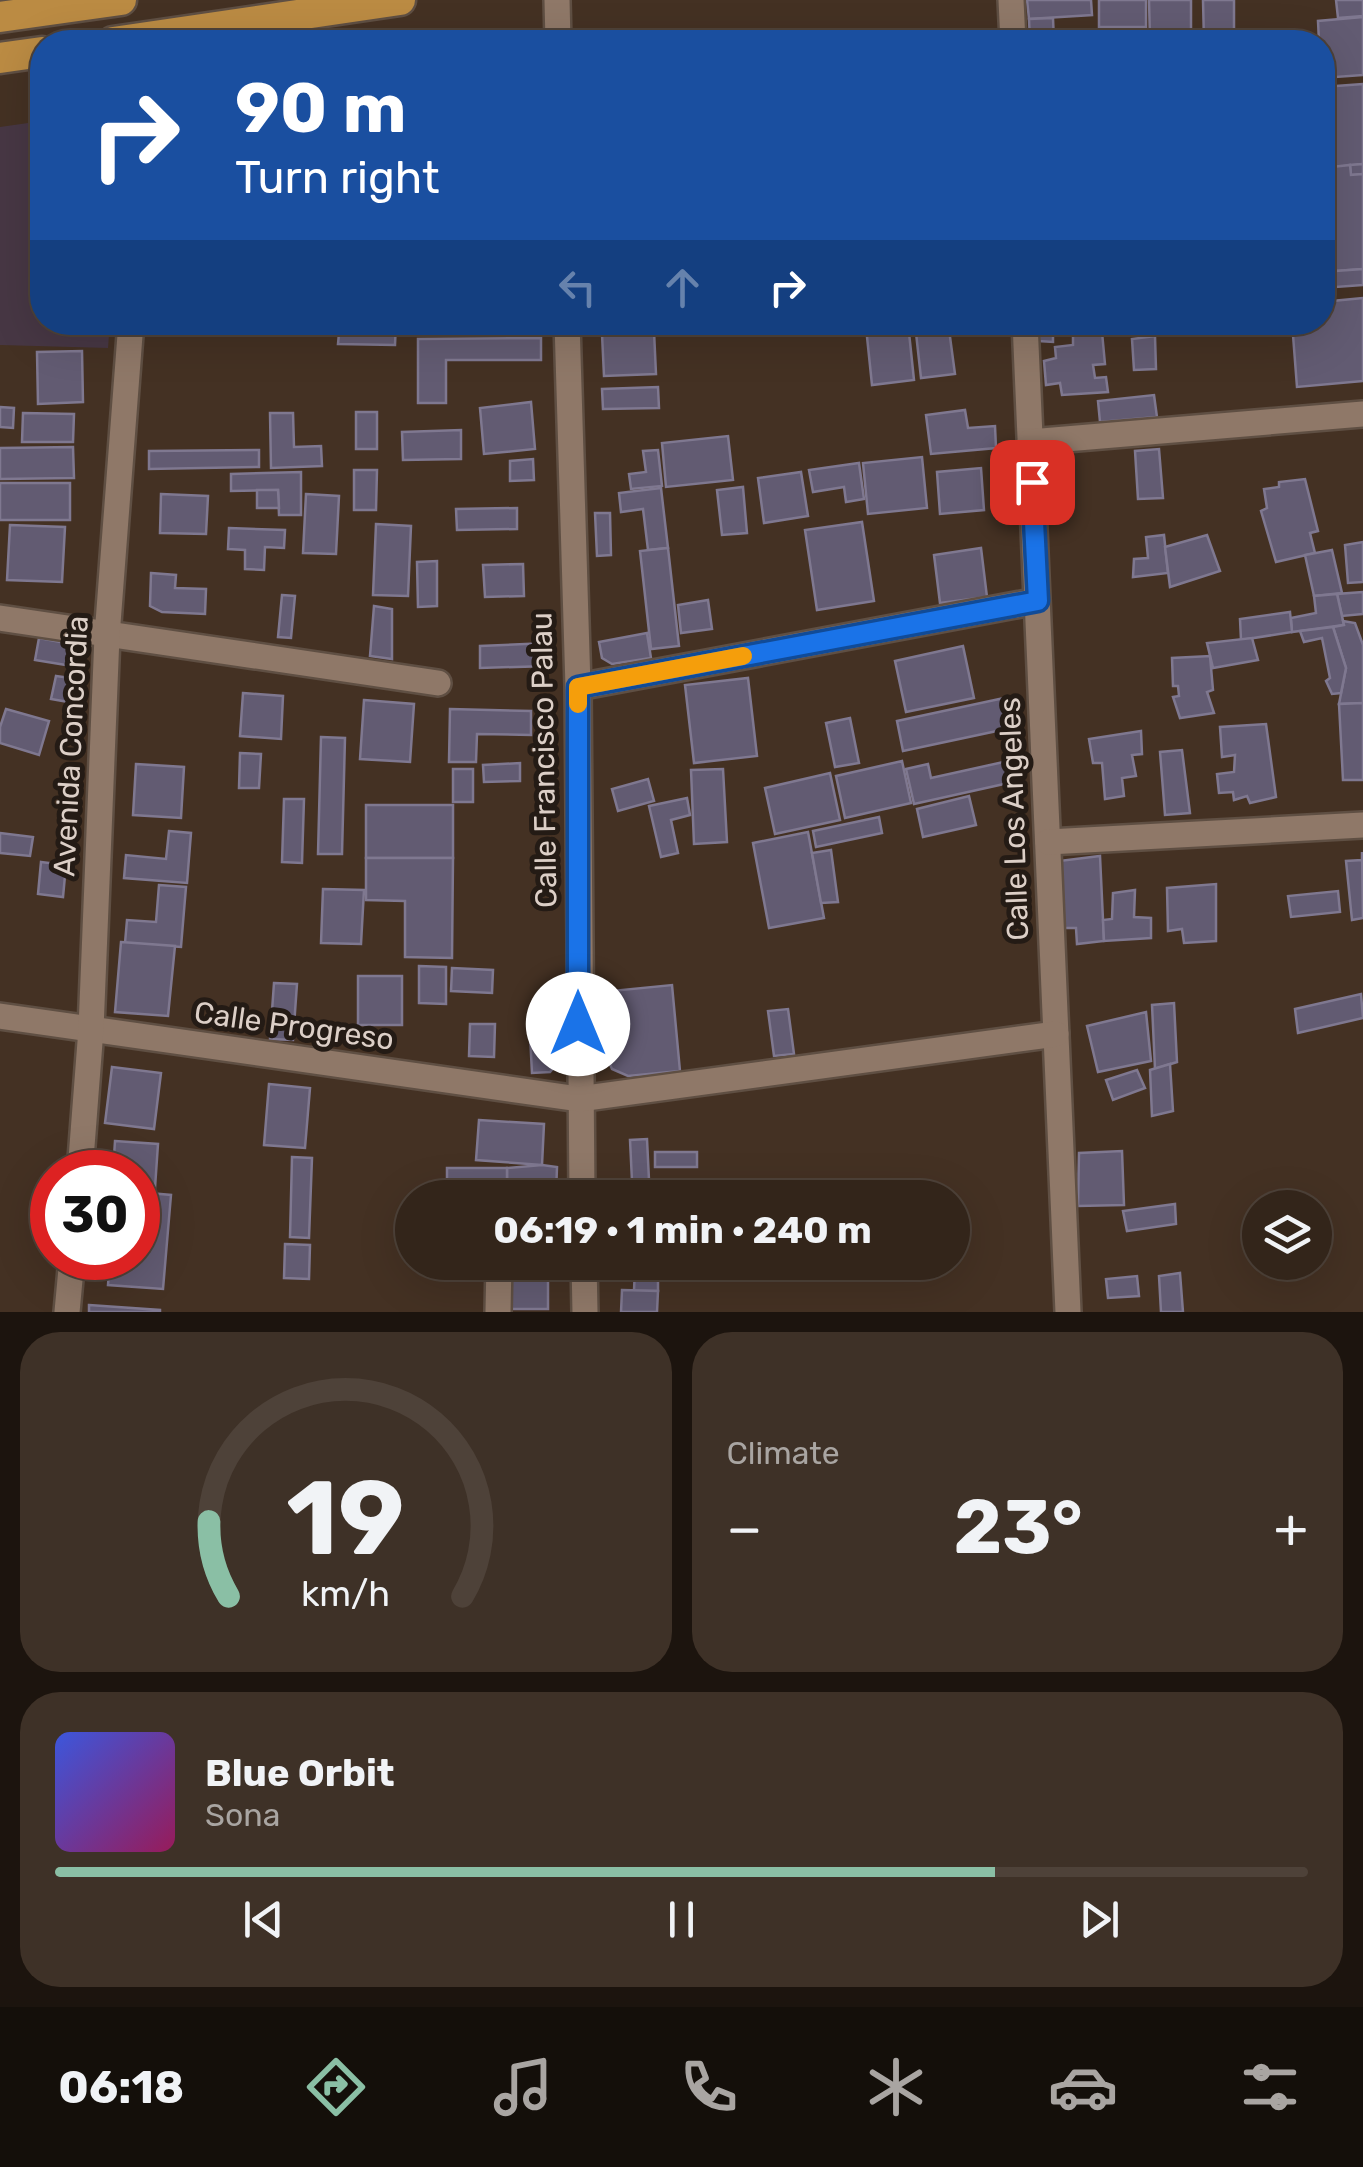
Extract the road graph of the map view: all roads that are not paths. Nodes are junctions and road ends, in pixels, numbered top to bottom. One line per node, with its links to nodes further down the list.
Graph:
1 (121, 0): 5 (highway)
2 (400, 0): 6 (highway)
3 (557, 0): 7 (street)
4 (1011, 0): 8 (street)
5 (0, 17)
6 (214, 30)
7 (558, 30)
8 (1012, 30)
9 (30, 54): 10 (highway)
10 (0, 58)
11 (130, 335): 18 (street, Avenida Concordia)
12 (566, 335): 20 (street, Calle Francisco Palau)
13 (1026, 335): 15 (street, Calle Los Angeles)
14 (1363, 414): 15 (street)
15 (1030, 442): 16 (street, Calle Los Angeles)
16 (1038, 601): 20 (street); 22 (street, Calle Los Angeles)
17 (0, 618): 18 (street)
18 (108, 636): 19 (street); 24 (street, Avenida Concordia)
19 (438, 683)
20 (578, 687): 26 (street, Calle Francisco Palau)
21 (1363, 824): 22 (street)
22 (1048, 842): 25 (street, Calle Los Angeles)
23 (0, 1016): 24 (street, Calle Progreso)
24 (91, 1030): 26 (street, Calle Progreso); 27 (street, Avenida Concordia)
25 (1056, 1034): 26 (street, Calle Progreso); 35 (street, Calle Los Angeles)
26 (579, 1100): 28 (street, Calle Francisco Palau)
27 (82, 1150)
28 (581, 1180)
29 (70, 1280): 32 (street)
30 (499, 1280): 33 (street)
31 (584, 1280): 34 (street)
32 (68, 1312)
33 (498, 1312)
34 (585, 1312)
35 (1068, 1312)

